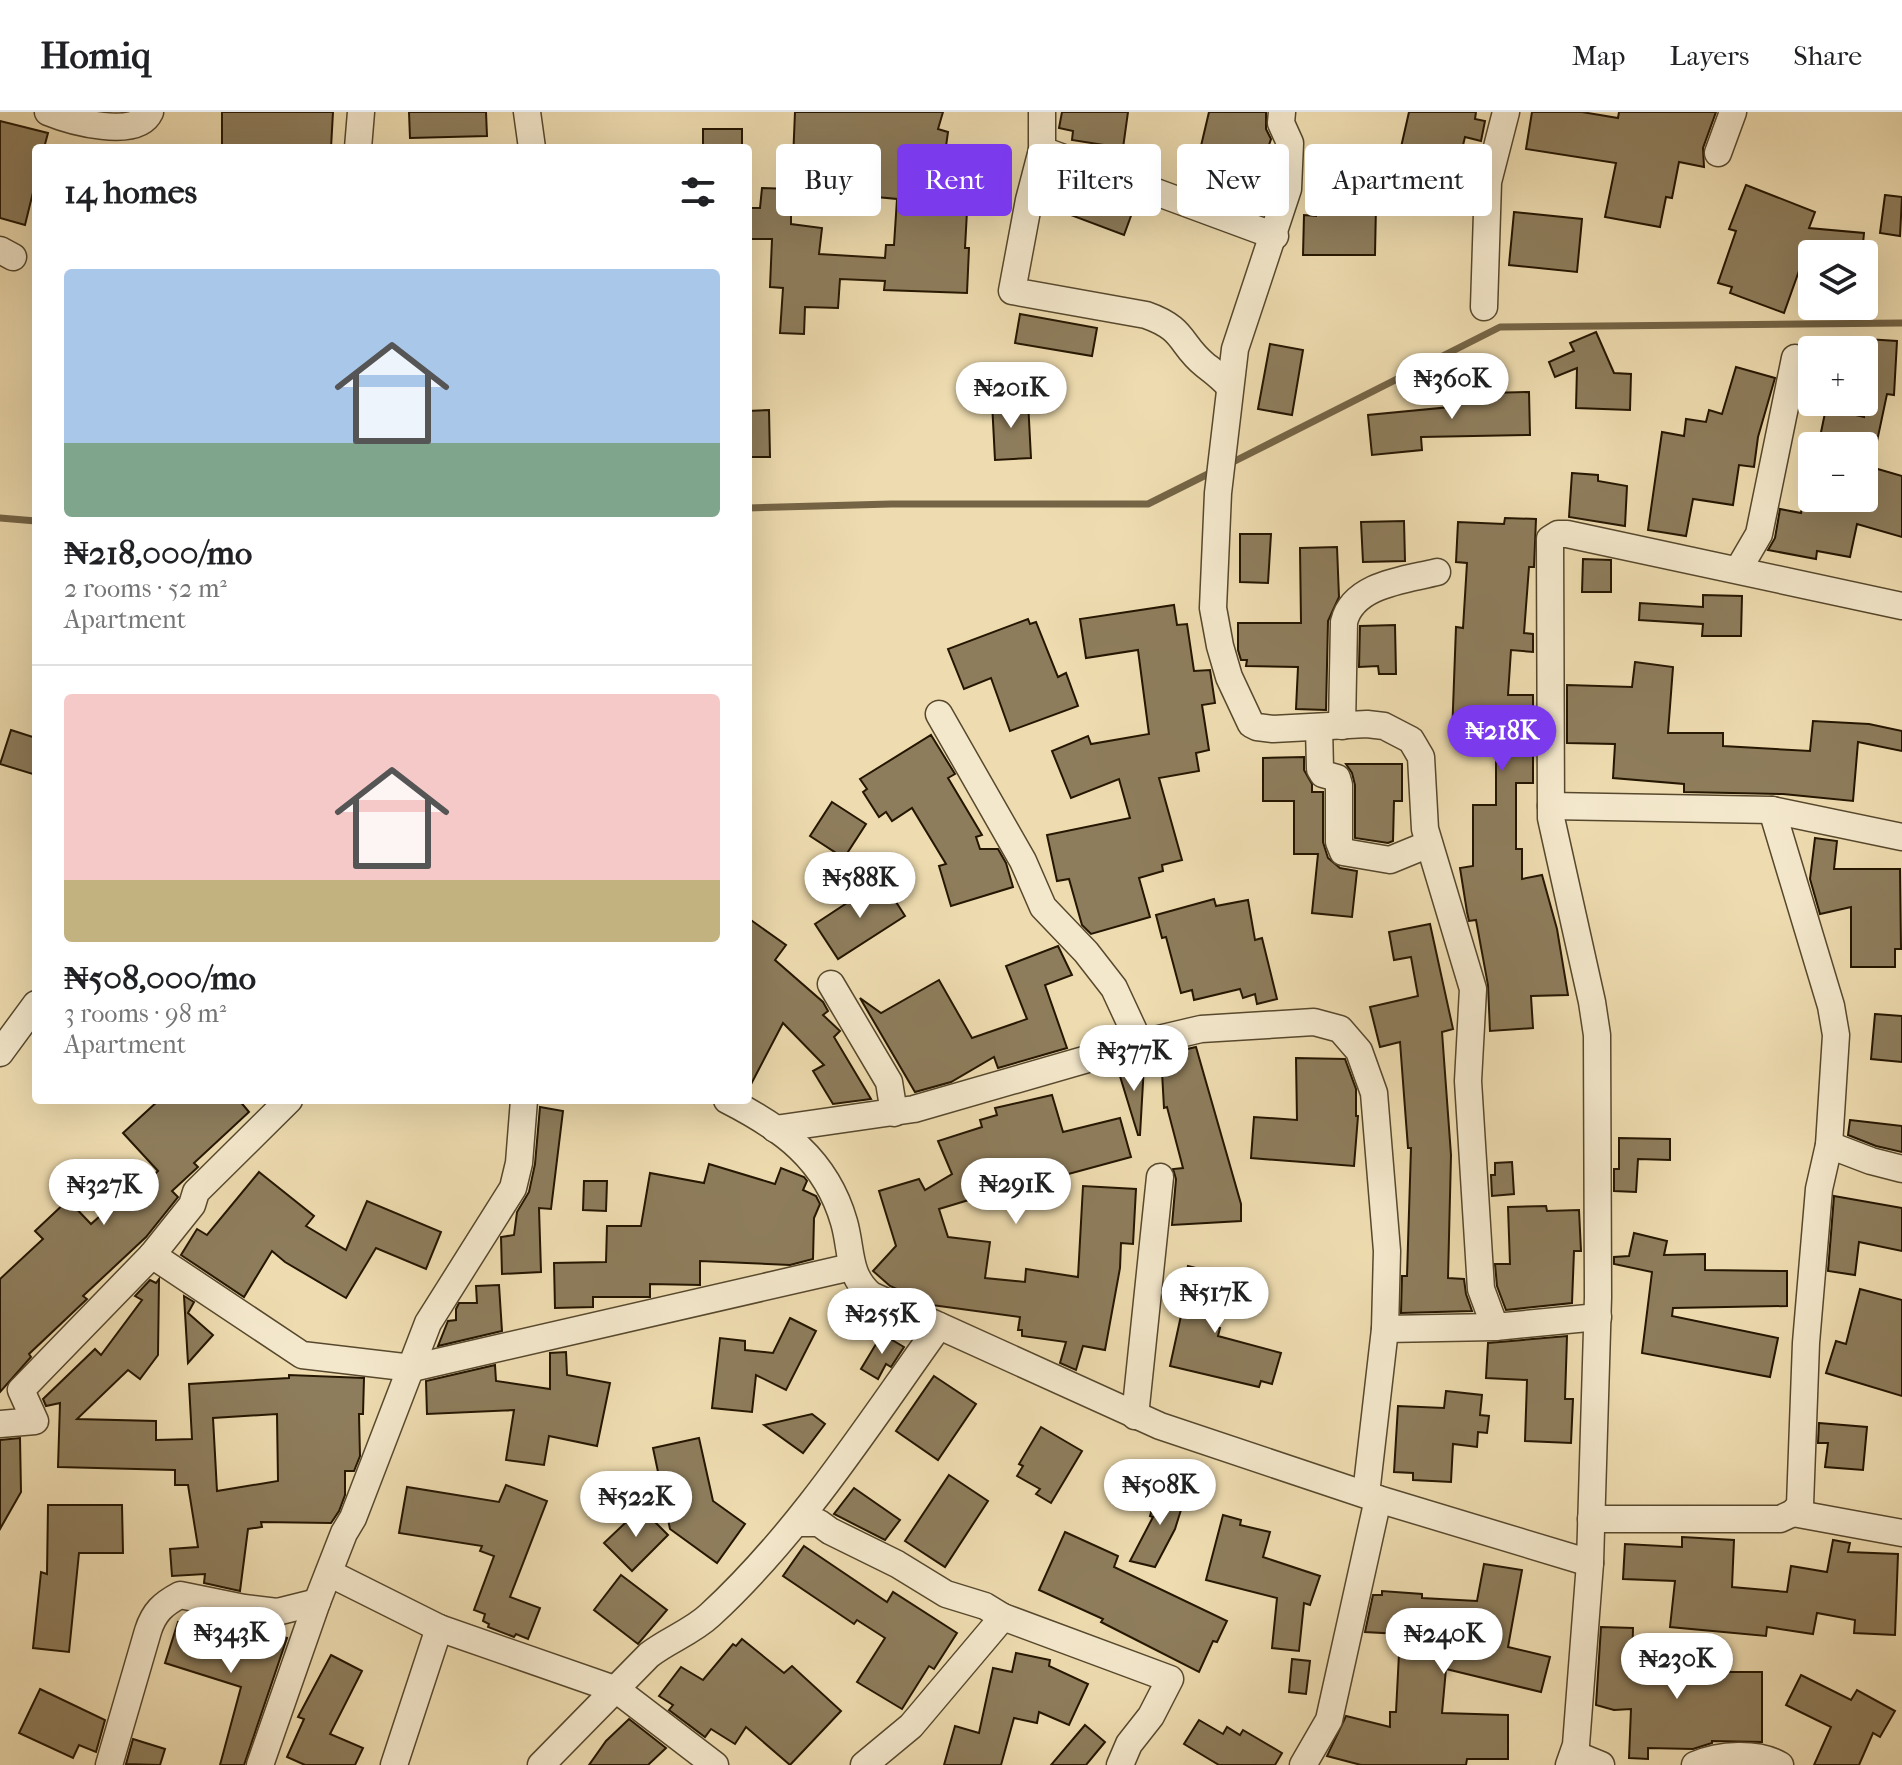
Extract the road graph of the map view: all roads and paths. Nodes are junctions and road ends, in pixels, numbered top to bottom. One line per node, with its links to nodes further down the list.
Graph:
1 (48, 112): 2 (street)
2 (150, 112)
3 (361, 112): 9 (street)
4 (527, 112): 10 (street)
5 (1042, 112): 11 (street)
6 (1282, 112): 15 (street)
7 (1506, 112): 16 (street)
8 (1733, 112): 12 (street)
9 (358, 144)
10 (531, 144)
11 (1042, 144)
12 (1718, 153)
13 (1161, 194): 15 (street)
14 (1028, 205): 18 (street)
15 (1275, 236): 18 (street)
16 (1484, 307)
17 (1795, 358): 19 (street)
18 (1229, 386): 23 (street)
19 (1738, 570): 21 (street); 24 (street)
20 (1437, 572): 23 (street)
21 (1902, 606)
22 (939, 714): 30 (street)
23 (1331, 726): 27 (street); 27 (street)
24 (1551, 806): 25 (street); 42 (street)
25 (1772, 810): 26 (street); 37 (street)
26 (1902, 837)
27 (1429, 844): 44 (street)
28 (831, 984): 35 (street)
29 (32, 1009): 31 (street)
30 (1140, 1044): 35 (street); 45 (street)
31 (0, 1053)
32 (285, 1104): 40 (street)
33 (524, 1104): 46 (street)
34 (734, 1104): 36 (street)
35 (894, 1113): 36 (street)
36 (775, 1129): 41 (street)
37 (1829, 1145): 38 (street); 50 (street)
38 (1902, 1169)
39 (1160, 1177): 47 (street)
40 (152, 1255): 46 (street); 48 (street)
41 (851, 1267): 43 (street); 46 (street)
42 (1598, 1317): 44 (street); 51 (street)
43 (939, 1326): 47 (street); 52 (street)
44 (1495, 1327): 45 (street)
45 (1385, 1329): 49 (street)
46 (412, 1368): 55 (street)
47 (1135, 1416): 49 (street)
48 (0, 1424)
49 (1372, 1497): 54 (street); 68 (street)
50 (1793, 1513): 51 (street); 53 (street)
51 (1591, 1519): 54 (street)
52 (798, 1523): 57 (street); 59 (street)
53 (1902, 1533)
54 (1590, 1563): 60 (street)
55 (329, 1573): 56 (street); 58 (street)
56 (317, 1602): 61 (street); 62 (street)
57 (1003, 1617): 66 (street); 67 (street)
58 (439, 1628): 59 (street); 63 (street)
59 (617, 1690): 64 (street); 65 (street)
60 (1571, 1760): 69 (street)
61 (109, 1765)
62 (260, 1765)
63 (394, 1765)
64 (541, 1765)
65 (715, 1765)
66 (864, 1765)
67 (1120, 1765)
68 (1303, 1765)
69 (1601, 1765)
70 (1695, 1765): 71 (street)
71 (1780, 1765)

